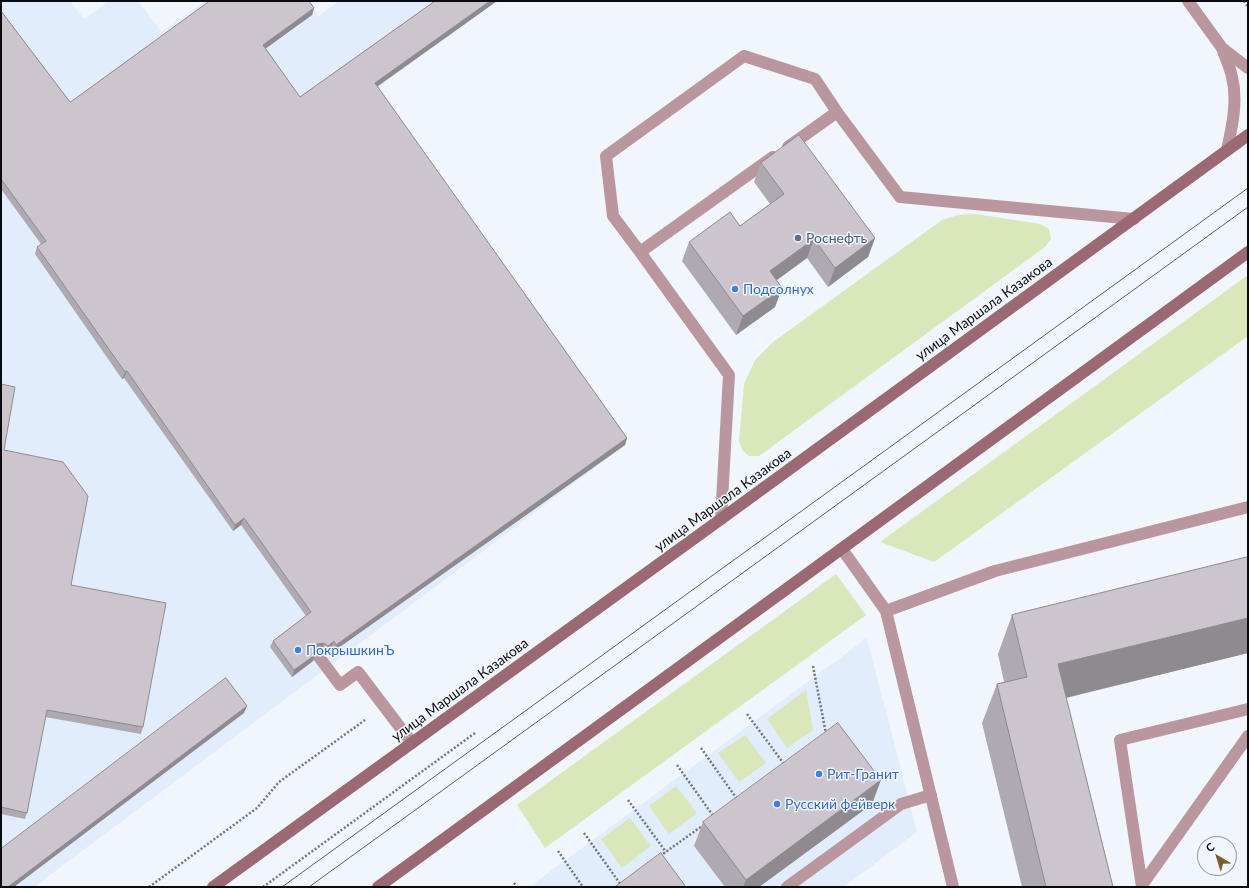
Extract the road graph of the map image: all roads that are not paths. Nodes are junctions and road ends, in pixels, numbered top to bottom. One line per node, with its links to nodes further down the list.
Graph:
1 (1188, 1): 2 (street)
2 (1222, 48): 3 (street); 6 (street)
3 (1248, 68)
4 (837, 112): 7 (street); 8 (street); 8 (street)
5 (1248, 135): 6 (main road, улица Маршала Казакова)
6 (1227, 150): 7 (main road, улица Маршала Казакова)
7 (1134, 219): 11 (main road, улица Маршала Казакова)
8 (640, 252): 11 (street)
9 (1248, 252): 12 (main road)
10 (1248, 507): 13 (street)
11 (721, 519): 17 (main road, улица Маршала Казакова)
12 (842, 549): 13 (street); 21 (main road)
13 (886, 612): 18 (street)
14 (319, 657): 17 (street)
15 (1248, 709): 19 (street)
16 (1248, 736): 19 (street)
17 (412, 743): 20 (main road, улица Маршала Казакова)
18 (931, 795): 22 (street); 23 (street)
19 (1142, 886)
20 (213, 887)
21 (378, 887)
22 (787, 887)
23 (953, 887)

